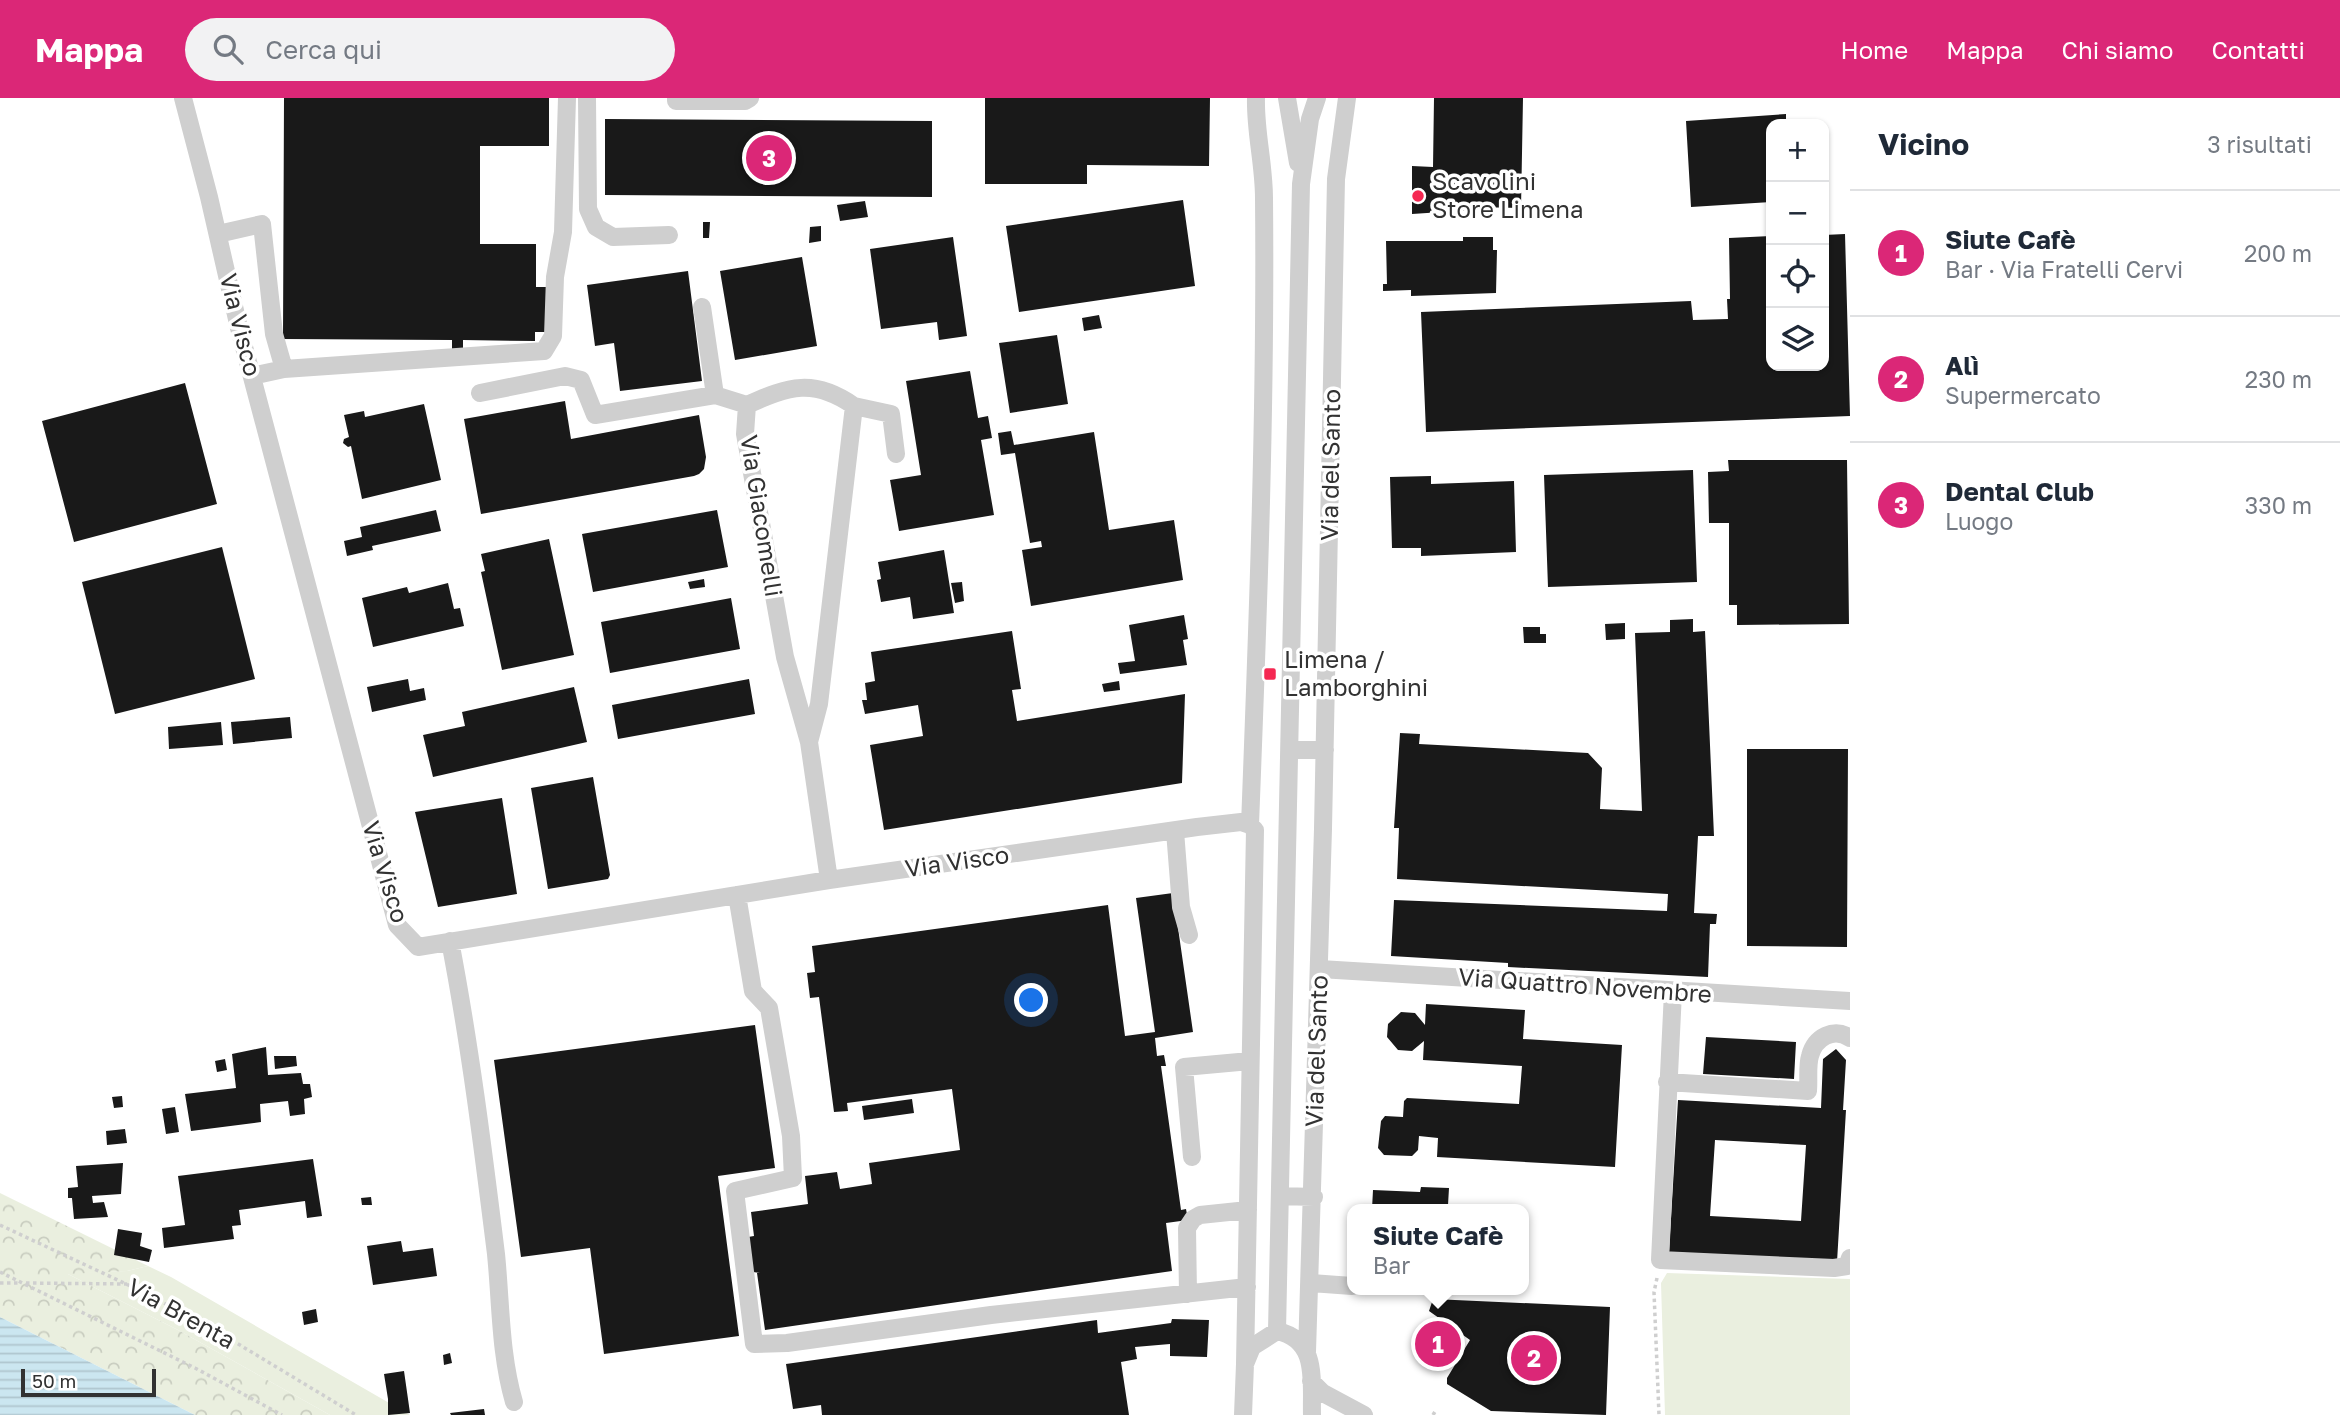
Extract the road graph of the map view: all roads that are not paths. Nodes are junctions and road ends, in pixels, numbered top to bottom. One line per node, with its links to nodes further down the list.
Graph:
1 (183, 98): 11 (street, Via Visco)
2 (566, 98): 14 (street)
3 (587, 98): 12 (street)
4 (676, 98): 5 (street)
5 (750, 98)
6 (1256, 98): 24 (street)
7 (1287, 98): 10 (street)
8 (1317, 98): 10 (street)
9 (1347, 98): 23 (street, Via del Santo)
10 (1301, 184): 22 (street)
11 (218, 234): 14 (street); 15 (street, Via Visco)
12 (669, 235)
13 (702, 307): 17 (street)
14 (284, 369): 15 (street)
15 (252, 376): 29 (street, Via Visco)
16 (480, 393): 17 (street)
17 (715, 395): 18 (street)
18 (747, 405): 19 (street, Via Giacomelli); 21 (street, Via Giacomelli)
19 (854, 406): 20 (street); 21 (street, Via Giacomelli)
20 (897, 454)
21 (809, 742): 26 (street, Via Giacomelli)
22 (1291, 750): 23 (street); 37 (street)
23 (1325, 750): 30 (street, Via del Santo)
24 (1250, 825): 25 (street, Via Visco); 34 (street)
25 (1175, 831): 26 (street, Via Visco); 28 (street)
26 (829, 880): 27 (street, Via Visco)
27 (737, 895): 29 (street, Via Visco); 44 (street)
28 (1189, 935)
29 (450, 941): 49 (street)
30 (1320, 969): 31 (street, Via Quattro Novembre); 38 (street, Via del Santo)
31 (1673, 992): 32 (street, Via Quattro Novembre); 35 (street)
32 (1850, 1001)
33 (1850, 1038): 35 (street)
34 (1250, 1061): 36 (street); 39 (street)
35 (1667, 1082): 40 (street)
36 (1192, 1157)
37 (1280, 1196): 38 (street); 45 (street)
38 (1314, 1197): 41 (street, Via del Santo)
39 (1248, 1209): 43 (street); 44 (street)
40 (1850, 1258)
41 (1311, 1283): 42 (street); 46 (street, Via del Santo)
42 (1347, 1286)
43 (1247, 1287): 44 (street); 47 (street)
44 (1188, 1294)
45 (1277, 1331): 46 (street); 47 (street)
46 (1307, 1352): 48 (street, Via del Santo)
47 (1245, 1364): 50 (street)
48 (1311, 1381): 51 (street, Via del Santo); 52 (street)
49 (514, 1402)
50 (1243, 1415)
51 (1312, 1415)
52 (1364, 1415)

